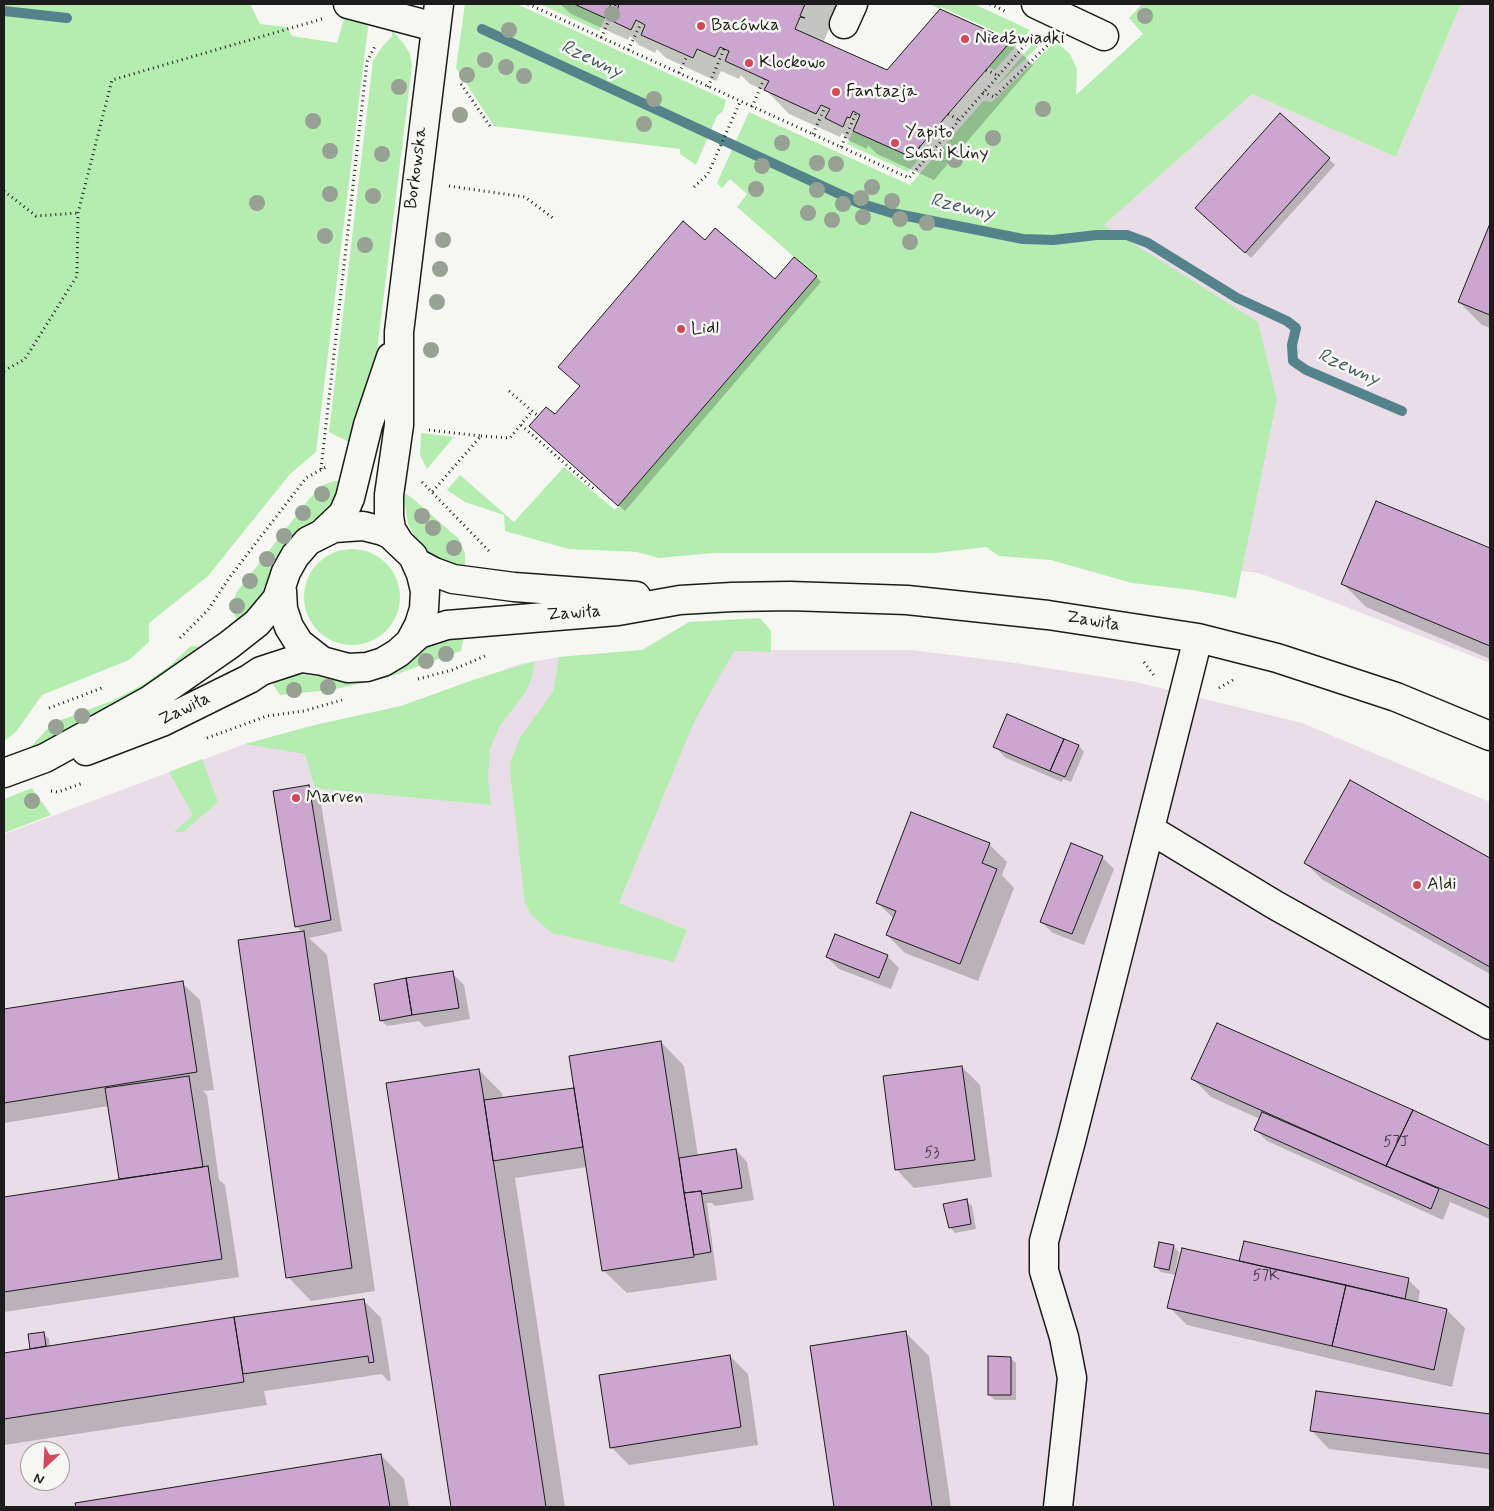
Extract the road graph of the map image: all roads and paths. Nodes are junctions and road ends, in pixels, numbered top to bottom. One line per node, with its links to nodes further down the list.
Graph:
1 (528, 4): 9 (path)
2 (616, 4): 9 (path)
3 (1036, 4): 8 (street)
4 (356, 5): 5 (street); 36 (path)
5 (394, 15): 6 (street); 47 (path)
6 (437, 15): 38 (street, Borkowska)
7 (641, 23): 13 (path)
8 (1104, 36)
9 (602, 38): 13 (path)
10 (1028, 41): 17 (path)
11 (1051, 42): 21 (path)
12 (724, 49): 20 (path)
13 (628, 50): 16 (path)
14 (687, 56): 16 (path)
15 (986, 70): 17 (path)
16 (679, 73): 20 (path)
17 (997, 75): 21 (path)
18 (456, 76): 28 (path)
19 (764, 79): 23 (path)
20 (708, 86): 22 (path)
21 (983, 92): 27 (path)
22 (740, 102): 23 (path); 34 (path)
23 (752, 107): 29 (path)
24 (825, 107): 29 (path)
25 (856, 113): 30 (path)
26 (948, 114): 27 (path)
27 (959, 120): 32 (path)
28 (492, 129)
29 (813, 134): 30 (path)
30 (841, 147): 32 (path)
31 (919, 147): 32 (path)
32 (931, 152)
33 (443, 185): 37 (path)
34 (694, 186)
35 (4, 191): 36 (path)
36 (78, 213): 39 (path)
37 (553, 218)
38 (399, 332): 51 (street, Borkowska); 52 (street, Borkowska)
39 (4, 371)
40 (509, 391): 41 (path)
41 (532, 411): 42 (path); 43 (path)
42 (538, 416)
43 (521, 425): 45 (path); 49 (path)
44 (425, 430): 45 (path)
45 (481, 436): 50 (path)
46 (329, 466): 47 (path)
47 (322, 469): 59 (path)
48 (416, 480): 50 (path)
49 (594, 489)
50 (432, 492): 53 (path)
51 (325, 531): 52 (street, Zawiła); 55 (street, Zawiła)
52 (399, 542): 54 (street, Zawiła)
53 (496, 551)
54 (417, 563): 56 (street, Zawiła); 58 (street, Zawiła)
55 (282, 591): 61 (street, Zawiła); 67 (street, Zawiła)
56 (680, 600): 57 (street, Zawiła); 58 (street, Zawiła)
57 (1198, 638): 63 (street); 66 (street, Zawiła)
58 (411, 640): 61 (street, Zawiła)
59 (177, 641)
60 (1140, 656): 63 (path)
61 (322, 661): 67 (street, Zawiła)
62 (1239, 676): 63 (path)
63 (1186, 684): 69 (street)
64 (110, 685): 65 (path)
65 (49, 708)
66 (1490, 736)
67 (45, 758): 68 (street, Zawiła)
68 (4, 773)
69 (1151, 830): 70 (street); 71 (street)
70 (1490, 1025)
71 (1058, 1507)

